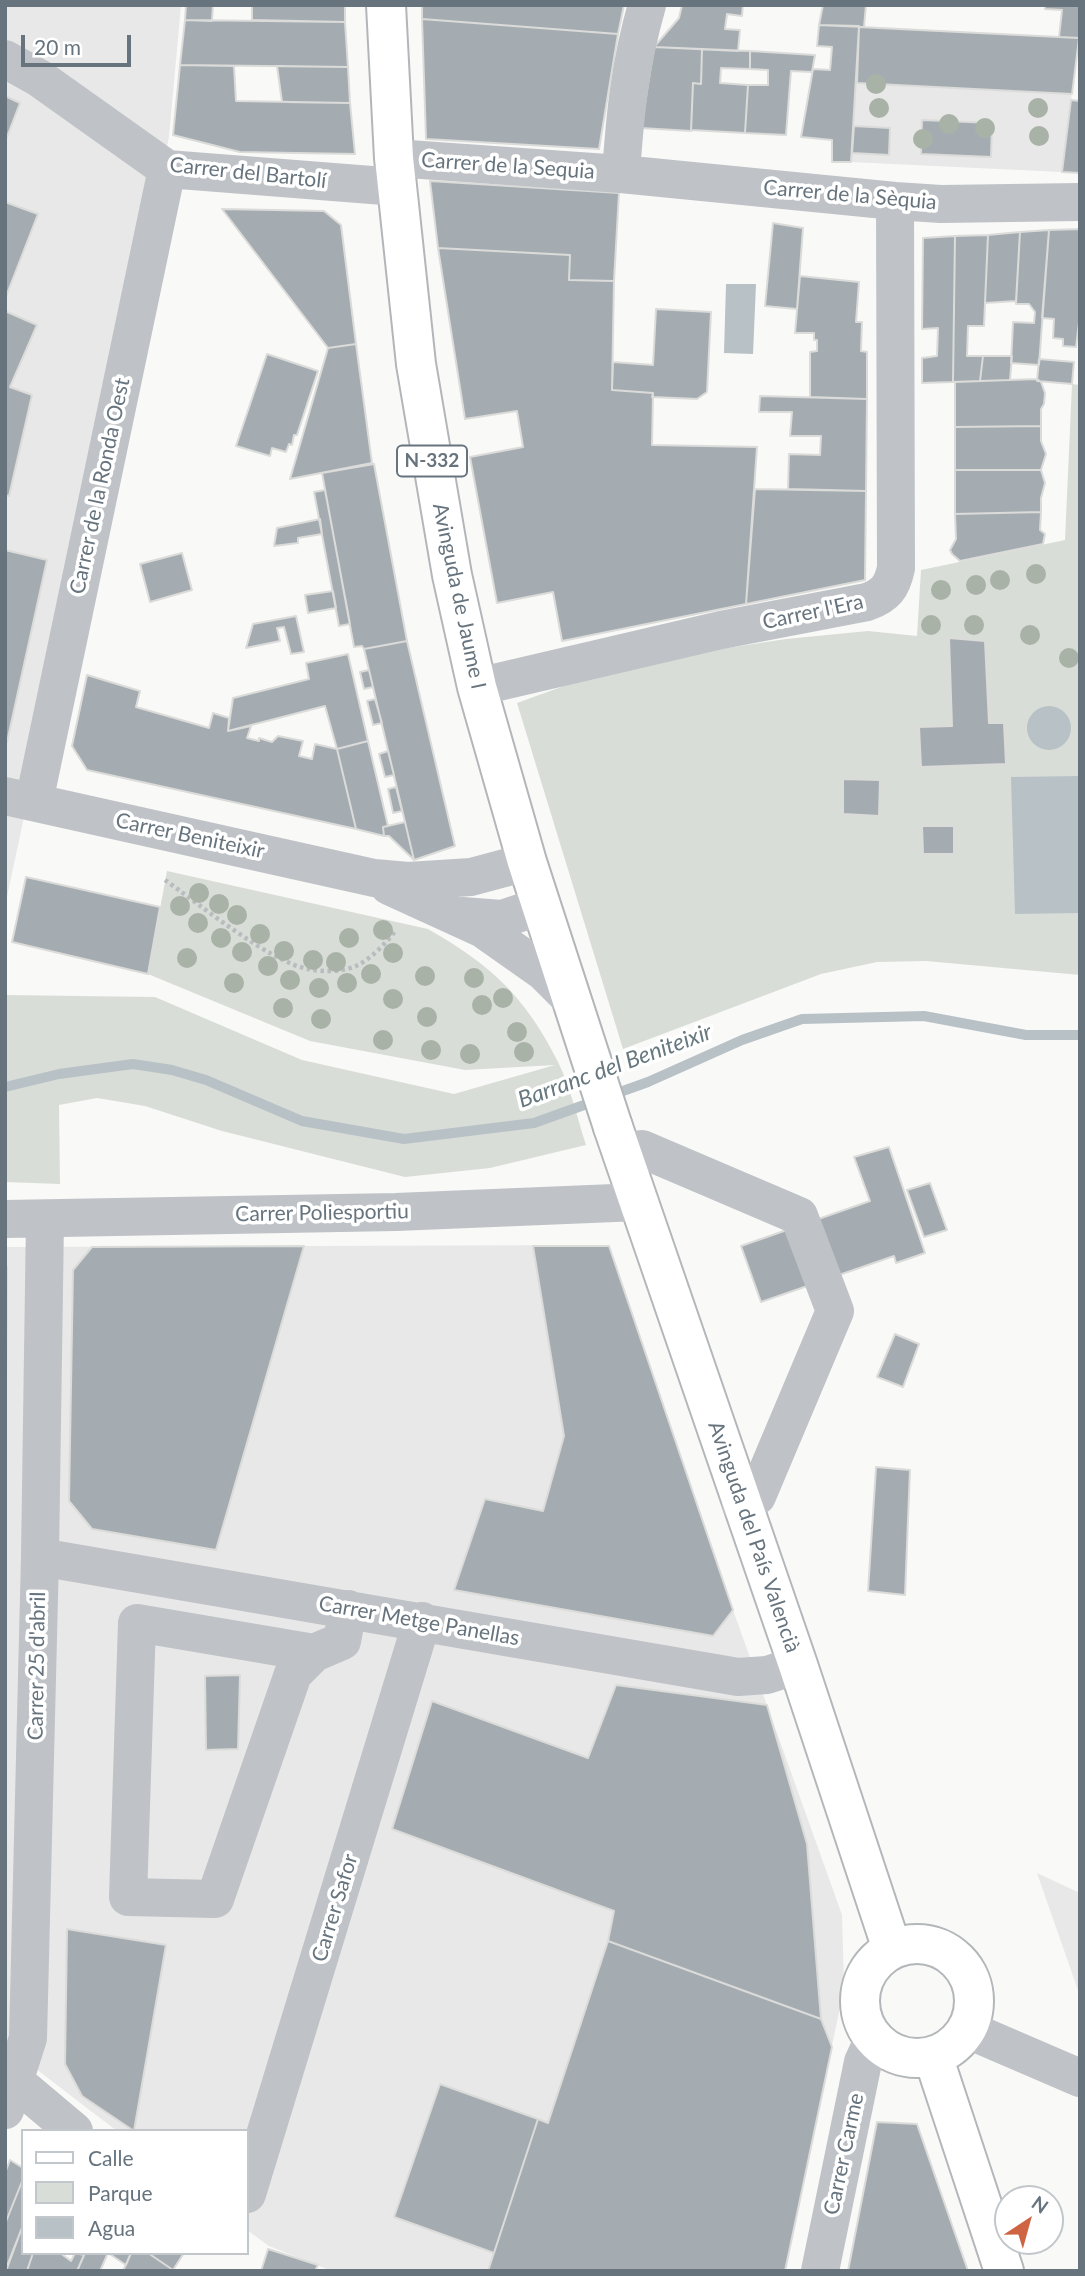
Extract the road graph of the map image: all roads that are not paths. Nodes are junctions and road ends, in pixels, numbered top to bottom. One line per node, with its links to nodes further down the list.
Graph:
1 (386, 5): 5 (main road, Avinguda de Jaume I / N-332)
2 (647, 5): 6 (street)
3 (5, 60): 4 (street, Carrer del Bartolí)
4 (167, 169): 5 (street, Carrer del Bartolí); 10 (street, Carrer de la Ronda Oest)
5 (395, 173): 6 (street, Carrer de la Sequia); 9 (main road, Avinguda de Jaume I / N-332)
6 (621, 174): 7 (street, Carrer de la Sèquia)
7 (895, 201): 8 (street, Carrer de la Sèquia); 9 (street, Carrer l'Era)
8 (1080, 202)
9 (477, 687): 11 (main road, Avinguda de Jaume I / N-332)
10 (19, 799): 12 (street, Carrer Beniteixir)
11 (527, 862): 12 (street, Carrer Beniteixir); 13 (main road, Avinguda de Jaume I / N-332)
12 (374, 878): 14 (street, Carrer Beniteixir)
13 (541, 906): 14 (street, Carrer Beniteixir); 15 (main road, Avinguda de Jaume I / N-332)
14 (456, 915): 15 (street, Carrer Beniteixir)
15 (570, 998): 16 (main road, Avinguda de Jaume I / N-332)
16 (617, 1140): 17 (main road, Avinguda del País Valencià); 20 (street)
17 (639, 1202): 19 (street, Carrer Poliesportiu); 20 (main road, Avinguda del País Valencià)
18 (5, 1219): 19 (street, Carrer Poliesportiu)
19 (45, 1220): 21 (street, Carrer 25 d'abril)
20 (741, 1504): 25 (main road, Avinguda del País Valencià)
21 (40, 1557): 22 (street, Carrer Metge Panellas); 31 (street, Carrer 25 d'abril)
22 (348, 1609): 23 (street, Carrer Metge Panellas); 24 (street)
23 (422, 1621): 25 (street, Carrer Metge Panellas); 33 (street, Carrer Safor)
24 (314, 1653): 24 (street)
25 (798, 1665): 26 (main road, Avinguda del País Valencià)
26 (891, 1949): 27 (main road); 28 (main road)
27 (966, 2029): 29 (main road); 30 (street)
28 (877, 2042): 29 (main road); 34 (street, Carrer Carme)
29 (933, 2056): 35 (main road)
30 (1080, 2078)
31 (9, 2089): 32 (street)
32 (71, 2129)
33 (248, 2191)
34 (820, 2271)
35 (1004, 2271)

